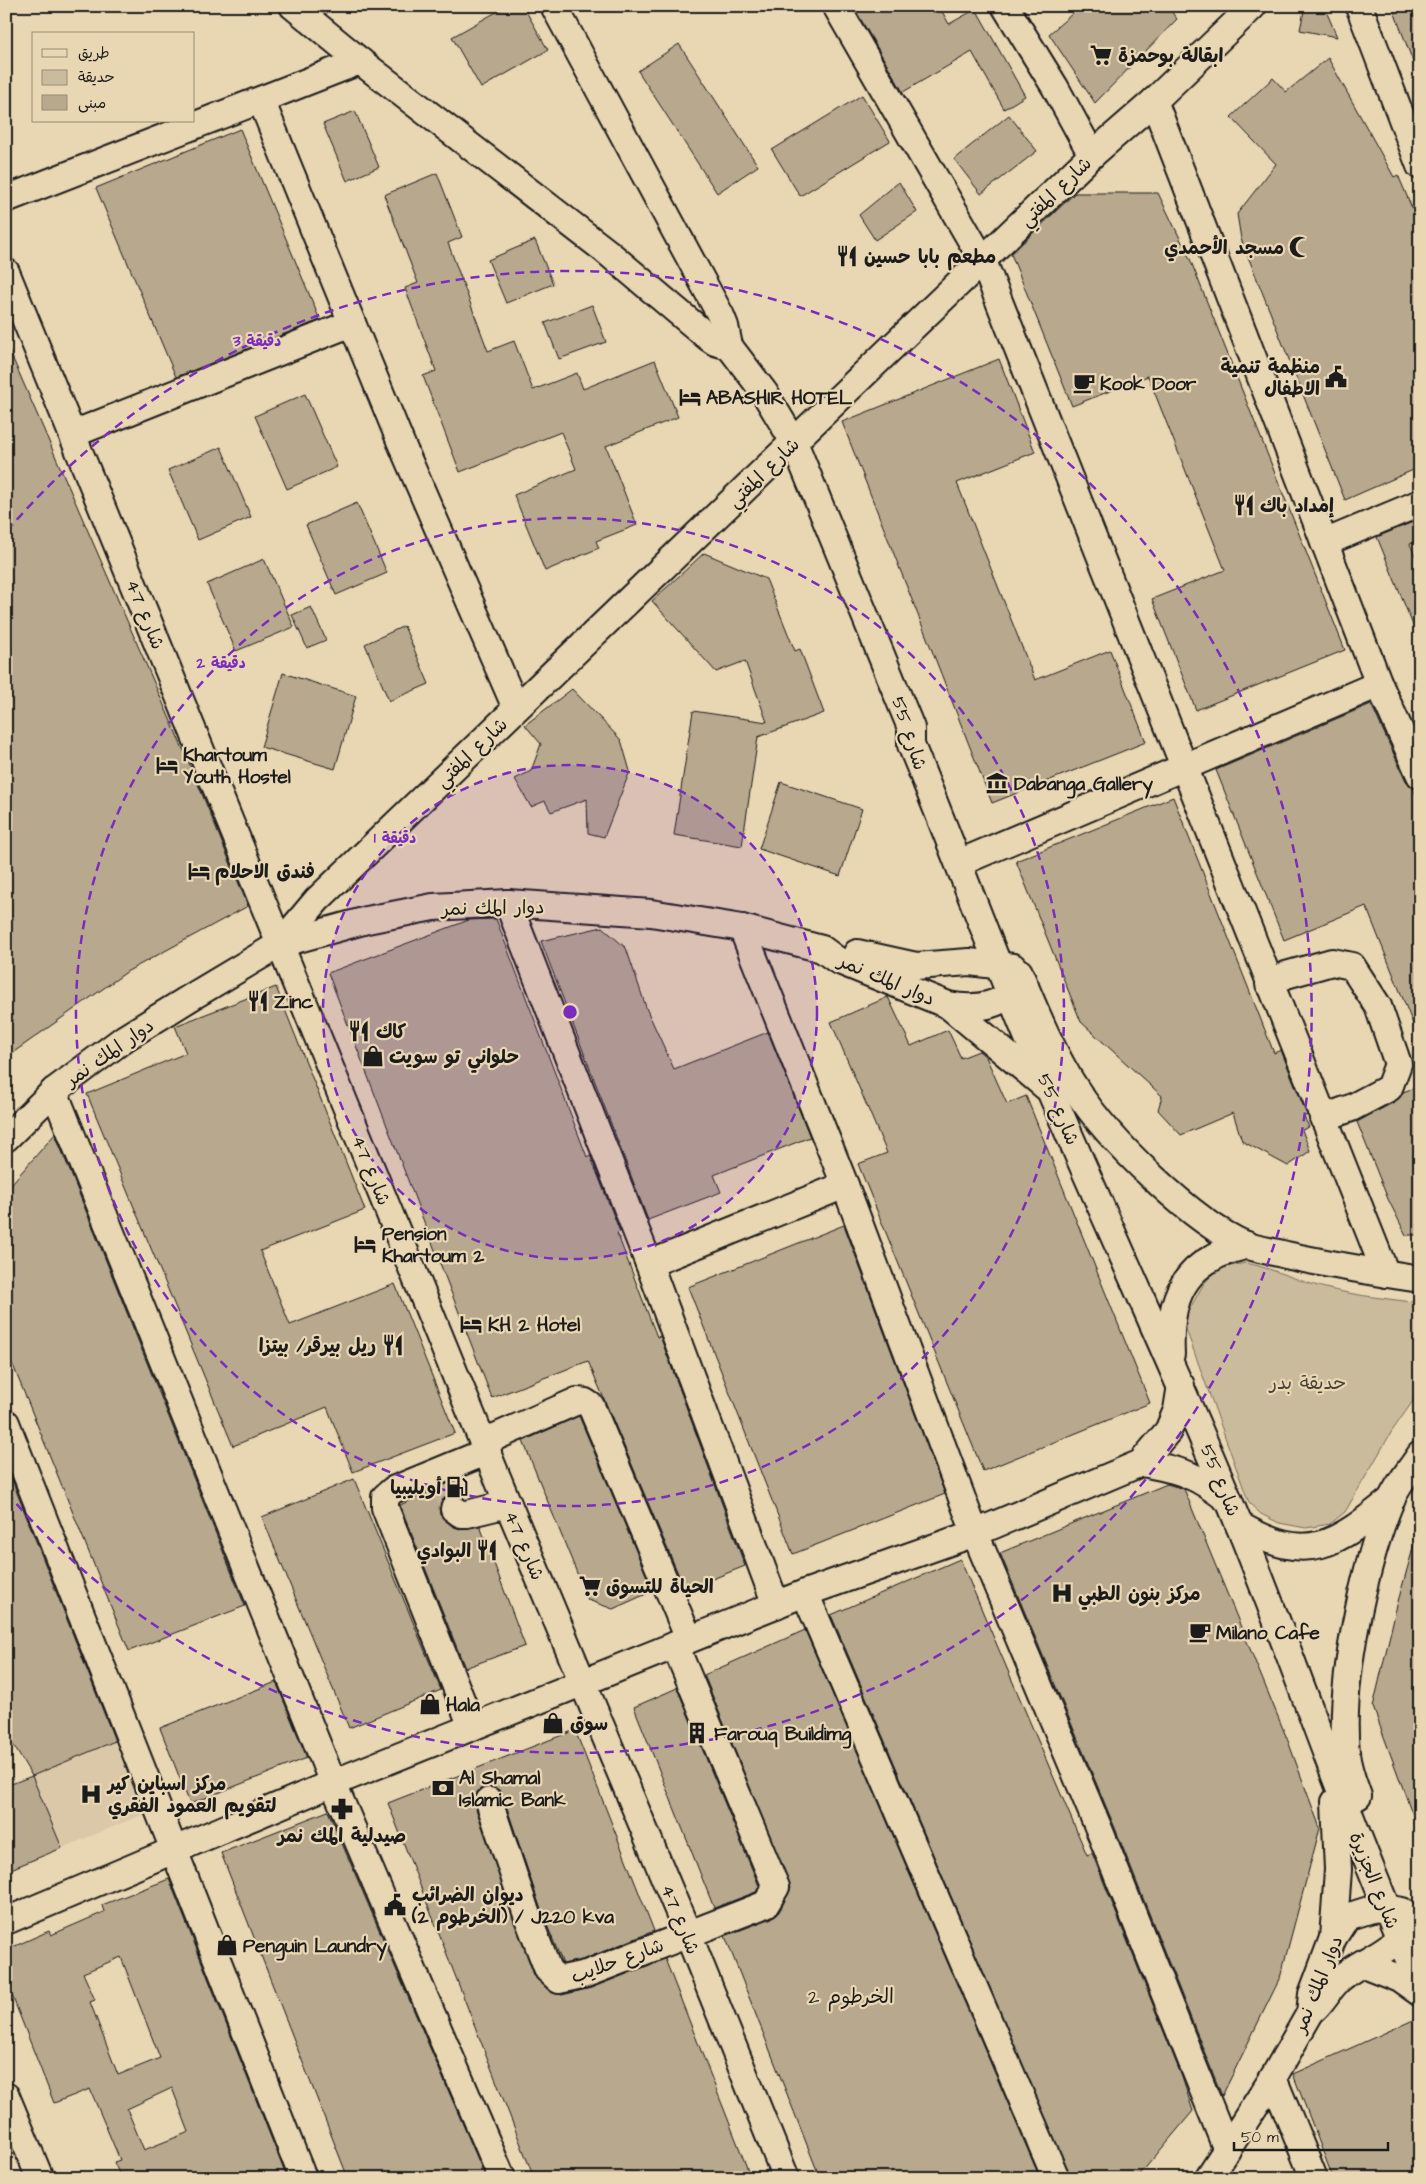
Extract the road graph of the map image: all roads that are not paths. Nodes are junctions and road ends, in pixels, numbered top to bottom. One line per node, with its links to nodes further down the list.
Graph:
1 (293, 6): 7 (street)
2 (554, 6): 16 (street)
3 (836, 6): 13 (street)
4 (1005, 6): 10 (street)
5 (1253, 6): 9 (street, شارع المفتي)
6 (1359, 6): 11 (street)
7 (360, 61): 8 (street); 16 (street)
8 (261, 100): 12 (street); 15 (street)
9 (1154, 101): 10 (street, شارع المفتي); 20 (street)
10 (1092, 155): 13 (street, شارع المفتي)
11 (1420, 166)
12 (6, 199)
13 (983, 261): 18 (street, شارع المفتي); 23 (street)
14 (6, 272): 17 (street, شارع 47)
15 (352, 323): 17 (street); 22 (street)
16 (712, 324): 18 (street, شارع 55)
17 (74, 434): 29 (street, شارع 47)
18 (794, 442): 22 (street, شارع المفتي); 25 (street, شارع 55)
19 (1420, 503): 20 (street)
20 (1324, 543): 21 (street)
21 (1379, 684): 23 (street); 24 (street)
22 (516, 708): 29 (street, شارع المفتي)
23 (1183, 767): 25 (street); 33 (street)
24 (1420, 775)
25 (967, 860): 27 (street, شارع 55); 32 (street)
26 (508, 903): 28 (street, دوار المك نمر); 29 (street, دوار المك نمر); 41 (street)
27 (975, 904): 31 (street); 32 (street, شارع 55)
28 (742, 928): 30 (street, دوار المك نمر); 39 (street)
29 (280, 944): 36 (street, دوار المك نمر); 46 (street, شارع 47)
30 (822, 950): 31 (street); 34 (street, دوار المك نمر)
31 (954, 963): 32 (street)
32 (1013, 978): 34 (street, دوار المك نمر); 35 (street, شارع 55); 40 (street)
33 (1269, 984): 37 (street); 37 (street)
34 (948, 1005): 35 (street)
35 (1050, 1090): 44 (street, شارع 55)
36 (54, 1091): 38 (street, دوار المك نمر); 61 (street)
37 (1323, 1118): 42 (street)
38 (7, 1137)
39 (845, 1185): 41 (street); 54 (street)
40 (1247, 1245): 42 (street); 44 (street)
41 (648, 1264): 56 (street)
42 (1386, 1274): 43 (street)
43 (1420, 1279)
44 (1176, 1374): 48 (street); 51 (street, شارع 55)
45 (6, 1423): 63 (street)
46 (486, 1446): 49 (street); 52 (street, شارع 47); 57 (street)
47 (1420, 1455): 50 (street)
48 (1141, 1463): 51 (street); 54 (street)
49 (446, 1488): 52 (street); 59 (street)
50 (1392, 1498): 53 (street); 60 (street)
51 (1230, 1502): 53 (street, شارع 55)
52 (508, 1504): 58 (street, شارع 47)
53 (1239, 1525): 60 (street, شارع 55)
54 (975, 1533): 55 (street); 74 (street)
55 (805, 1593): 56 (street); 79 (street)
56 (776, 1605): 57 (street)
57 (682, 1642): 58 (street); 66 (street)
58 (583, 1682): 59 (street); 66 (street, شارع 47)
59 (472, 1727): 61 (street)
60 (1340, 1771): 65 (street, شارع الجزيرة); 67 (street)
61 (333, 1783): 63 (street); 77 (street)
62 (489, 1801): 66 (street, شارع حلايب)
63 (174, 1849): 64 (street); 76 (street)
64 (6, 1920)
65 (1404, 1925): 67 (street, دوار المك نمر); 68 (street); 69 (street, شارع الجزيرة)
66 (688, 1934): 78 (street, شارع 47)
67 (1333, 1938): 71 (street, دوار المك نمر)
68 (1362, 1964): 70 (street); 71 (street)
69 (1420, 1984)
70 (1420, 1993)
71 (1310, 2013): 72 (street, دوار المك نمر)
72 (1273, 2078): 74 (street, دوار المك نمر); 81 (street)
73 (6, 2096): 75 (street)
74 (1227, 2150): 80 (street, دوار المك نمر)
75 (40, 2178)
76 (303, 2178)
77 (502, 2178)
78 (786, 2178)
79 (1056, 2178)
80 (1208, 2178)
81 (1314, 2178)

